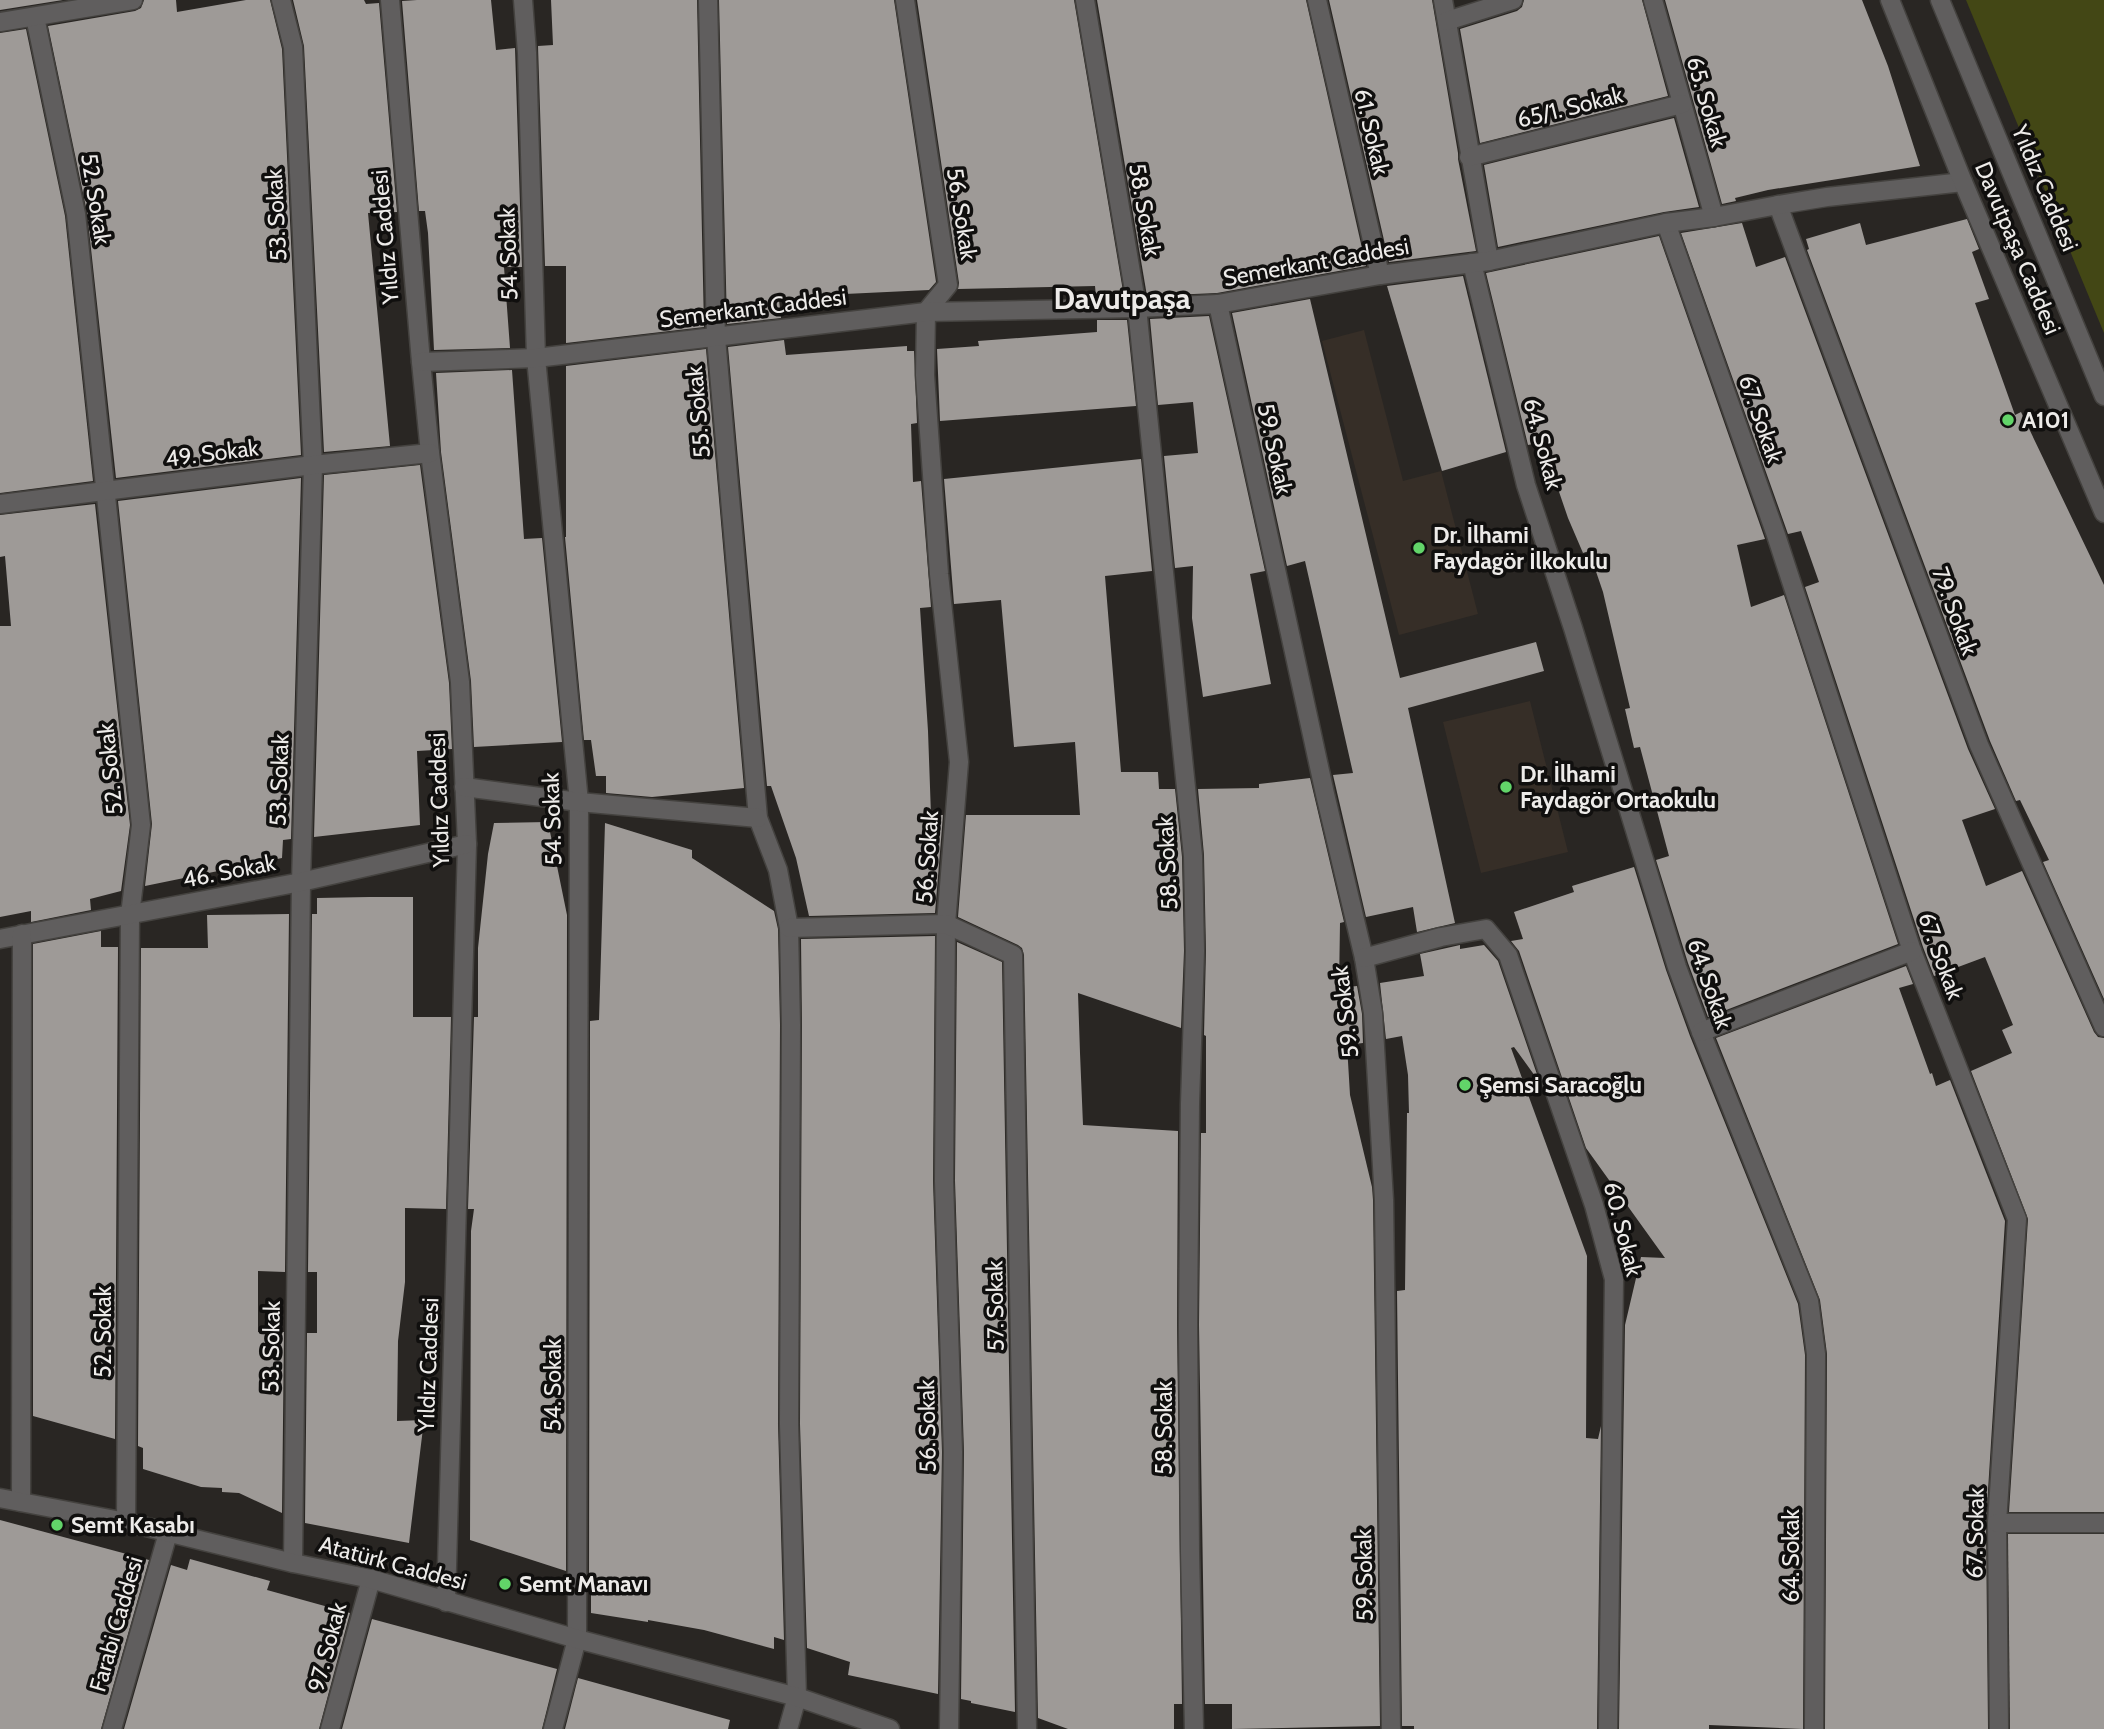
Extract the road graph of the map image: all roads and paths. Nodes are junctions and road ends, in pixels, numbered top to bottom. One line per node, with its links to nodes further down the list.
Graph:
1 (133, 0): 14 (street)
2 (281, 0): 33 (street, 53. Sokak)
3 (390, 0): 30 (street, Yıldız Caddesi)
4 (523, 0): 29 (street, 54. Sokak)
5 (708, 0): 28 (street, 55. Sokak)
6 (905, 0): 27 (street, 56. Sokak)
7 (1085, 0): 26 (street, 58. Sokak)
8 (1317, 0): 24 (street, 61. Sokak)
9 (1443, 0): 15 (street, 64. Sokak)
10 (1513, 0): 15 (street)
11 (1653, 0): 17 (street, 65. Sokak)
12 (1890, 0): 19 (street, Davutpaşa Caddesi)
13 (1940, 0): 31 (street, Yıldız Caddesi)
14 (35, 17): 16 (street); 34 (street, 52. Sokak)
15 (1447, 21): 18 (street, 64. Sokak)
16 (0, 22)
17 (1682, 104): 18 (street, 65/1. Sokak); 21 (street, 65. Sokak)
18 (1469, 157): 23 (street, 64. Sokak)
19 (1963, 182): 20 (street, Semerkant Caddesi); 36 (street, Davutpaşa Caddesi)
20 (1778, 205): 21 (street, Semerkant Caddesi); 49 (street, 79. Sokak)
21 (1714, 218): 22 (street, Semerkant Caddesi)
22 (1666, 223): 23 (street, Semerkant Caddesi); 47 (street, 67. Sokak)
23 (1480, 262): 24 (street, Semerkant Caddesi); 50 (street, 64. Sokak)
24 (1380, 275): 25 (street, Semerkant Caddesi)
25 (1218, 304): 26 (street, Semerkant Caddesi); 48 (street, 59. Sokak)
26 (1137, 308): 27 (street, Semerkant Caddesi); 69 (street, 58. Sokak)
27 (926, 312): 28 (street, Semerkant Caddesi); 43 (street, 56. Sokak)
28 (716, 338): 29 (street, Semerkant Caddesi); 39 (street, 55. Sokak)
29 (536, 358): 30 (street, Semerkant Caddesi); 38 (street, 54. Sokak)
30 (421, 362): 32 (street, Yıldız Caddesi)
31 (2104, 396)
32 (430, 453): 33 (street, 49. Sokak); 37 (street, Yıldız Caddesi)
33 (313, 465): 34 (street, 49. Sokak); 41 (street, 53. Sokak)
34 (106, 491): 35 (street, 49. Sokak); 42 (street, 52. Sokak)
35 (0, 504)
36 (2104, 513)
37 (464, 787): 38 (street); 40 (street, Yıldız Caddesi)
38 (579, 802): 39 (street); 60 (street, 54. Sokak)
39 (758, 818): 44 (street, 55. Sokak)
40 (467, 844): 41 (street, 46. Sokak); 59 (street, Yıldız Caddesi)
41 (301, 882): 42 (street, 46. Sokak); 57 (street, 53. Sokak)
42 (130, 915): 45 (street, 46. Sokak); 53 (street, 52. Sokak)
43 (946, 924): 44 (street); 67 (street, 56. Sokak); 68 (street, 57. Sokak)
44 (789, 928): 61 (street, 55. Sokak)
45 (22, 934): 46 (street, 46. Sokak); 52 (street)
46 (0, 939)
47 (1912, 951): 50 (street); 54 (street, 67. Sokak)
48 (1364, 958): 70 (street, 59. Sokak); 71 (street, 60. Sokak)
49 (2104, 1027)
50 (1700, 1032): 72 (street, 64. Sokak)
51 (0, 1498): 52 (street, Atatürk Caddesi)
52 (21, 1502): 53 (street, Atatürk Caddesi)
53 (126, 1522): 56 (street, Atatürk Caddesi)
54 (1997, 1523): 55 (street); 73 (street, 67. Sokak)
55 (2104, 1523)
56 (168, 1533): 57 (street, Atatürk Caddesi); 62 (street, Farabi Caddesi)
57 (293, 1563): 58 (street, Atatürk Caddesi)
58 (371, 1579): 59 (street, Atatürk Caddesi); 63 (street, 97. Sokak)
59 (446, 1602): 60 (street, Atatürk Caddesi)
60 (577, 1639): 61 (street, Atatürk Caddesi); 64 (street, 54. Sokak)
61 (797, 1698): 65 (street, 55. Sokak); 66 (street, Atatürk Caddesi)
62 (112, 1729)
63 (330, 1729)
64 (553, 1729)
65 (788, 1729)
66 (890, 1729)
67 (949, 1729)
68 (1027, 1729)
69 (1194, 1729)
70 (1391, 1729)
71 (1608, 1729)
72 (1814, 1729)
73 (1999, 1729)

